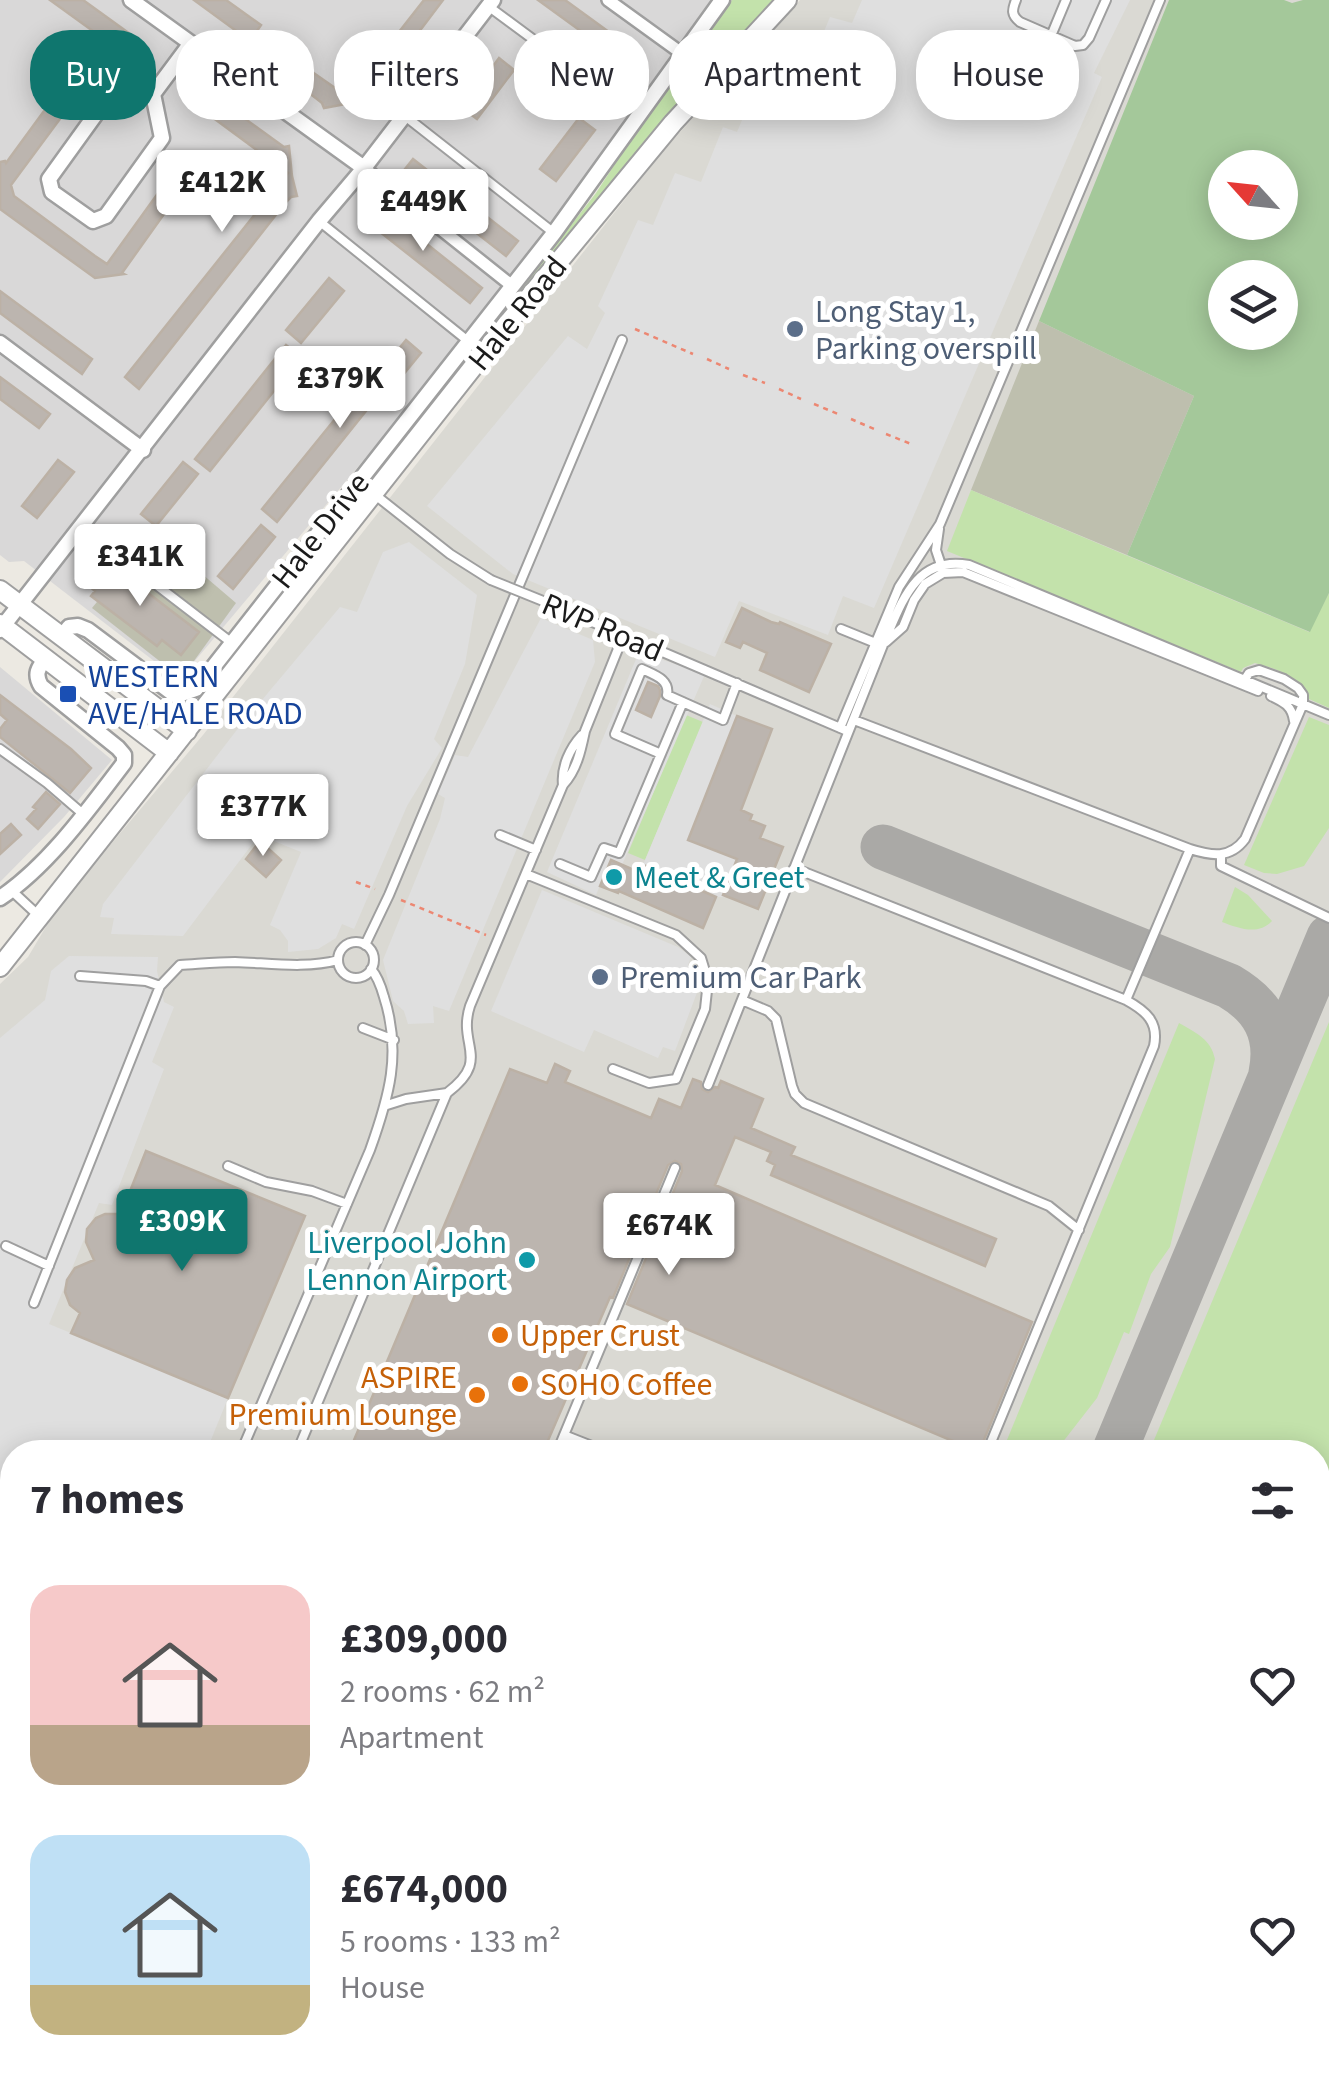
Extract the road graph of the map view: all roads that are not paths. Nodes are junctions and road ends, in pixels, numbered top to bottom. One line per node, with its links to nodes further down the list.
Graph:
1 (131, 0): 15 (street)
2 (608, 0): 16 (street)
3 (722, 0): 12 (street, Hale Drive)
4 (787, 0): 33 (street, Hale Road)
5 (1016, 0): 13 (lane)
6 (1066, 0): 14 (lane)
7 (1106, 0): 17 (lane)
8 (1160, 0): 34 (lane)
9 (490, 3): 10 (street); 11 (lane)
10 (469, 30)
11 (524, 30)
12 (701, 30)
13 (1038, 30)
14 (1053, 30)
15 (176, 32)
16 (669, 44)
17 (1079, 45)
18 (176, 63): 20 (street)
19 (669, 76): 27 (street, Hale Drive)
20 (156, 89)
21 (152, 94): 21 (street)
22 (298, 120): 25 (street)
23 (401, 120): 25 (street)
24 (409, 120): 27 (lane)
25 (364, 168): 26 (street); 28 (street)
26 (319, 222): 30 (lane); 32 (street)
27 (554, 233): 28 (street, Hale Drive)
28 (511, 285): 30 (street, Hale Drive)
29 (622, 340): 69 (lane)
30 (469, 341): 44 (street, Hale Drive)
31 (0, 344): 32 (street)
32 (142, 450): 35 (street)
33 (374, 494): 41 (lane, RVP Road, bridge); 44 (street, Hale Road)
34 (940, 524): 36 (lane); 43 (lane)
35 (82, 527): 38 (street); 44 (lane)
36 (941, 566): 43 (lane); 46 (lane)
37 (0, 590): 38 (street)
38 (20, 605): 39 (street); 42 (street)
39 (1, 627): 45 (street)
40 (841, 629): 43 (lane)
41 (624, 634): 47 (lane, RVP Road); 61 (lane)
42 (61, 638): 44 (street, Hale Drive); 54 (street)
43 (878, 644): 46 (lane); 51 (lane); 53 (lane)
44 (240, 648): 54 (street, Hale Road)
45 (46, 658): 56 (street); 58 (street)
46 (1243, 682): 49 (lane); 49 (lane); 52 (lane)
47 (737, 683): 48 (lane); 53 (lane, RVP Road)
48 (682, 702): 57 (lane); 57 (lane)
49 (1303, 704): 50 (lane); 52 (lane)
50 (1329, 715)
51 (854, 720): 53 (lane); 60 (lane)
52 (1293, 726): 62 (lane)
53 (844, 730): 64 (lane)
54 (186, 731): 56 (street, Hale Road)
55 (0, 750): 58 (lane)
56 (169, 753): 67 (street, Hale Road)
57 (661, 754): 63 (lane)
58 (84, 815): 66 (street)
59 (500, 835): 61 (lane)
60 (1190, 848): 62 (lane); 76 (lane)
61 (536, 850): 65 (lane)
62 (1221, 855): 68 (lane)
63 (560, 864)
64 (794, 868): 75 (lane); 76 (lane)
65 (526, 874): 79 (lane); 81 (lane)
66 (6, 894): 67 (lane)
67 (40, 916): 71 (street, Hale Road)
68 (1329, 918)
69 (365, 945): 70 (lane); 72 (lane)
70 (338, 960): 72 (lane); 74 (lane)
71 (0, 966)
72 (371, 968): 78 (lane)
73 (80, 976): 74 (lane)
74 (160, 986): 88 (lane)
75 (742, 1000): 80 (lane); 86 (lane)
76 (1126, 1000): 86 (lane)
77 (362, 1028): 78 (lane)
78 (394, 1040): 82 (lane)
79 (613, 1069)
80 (708, 1084)
81 (447, 1092): 82 (lane); 92 (lane)
82 (386, 1105): 85 (lane)
83 (228, 1166): 85 (lane)
84 (675, 1168): 90 (lane)
85 (347, 1204): 91 (lane)
86 (1079, 1230): 95 (lane)
87 (6, 1246): 88 (lane)
88 (49, 1266): 89 (lane)
89 (34, 1303)
90 (564, 1435): 93 (lane); 94 (lane)
91 (246, 1440)
92 (302, 1440)
93 (562, 1440)
94 (577, 1440)
95 (992, 1440)

